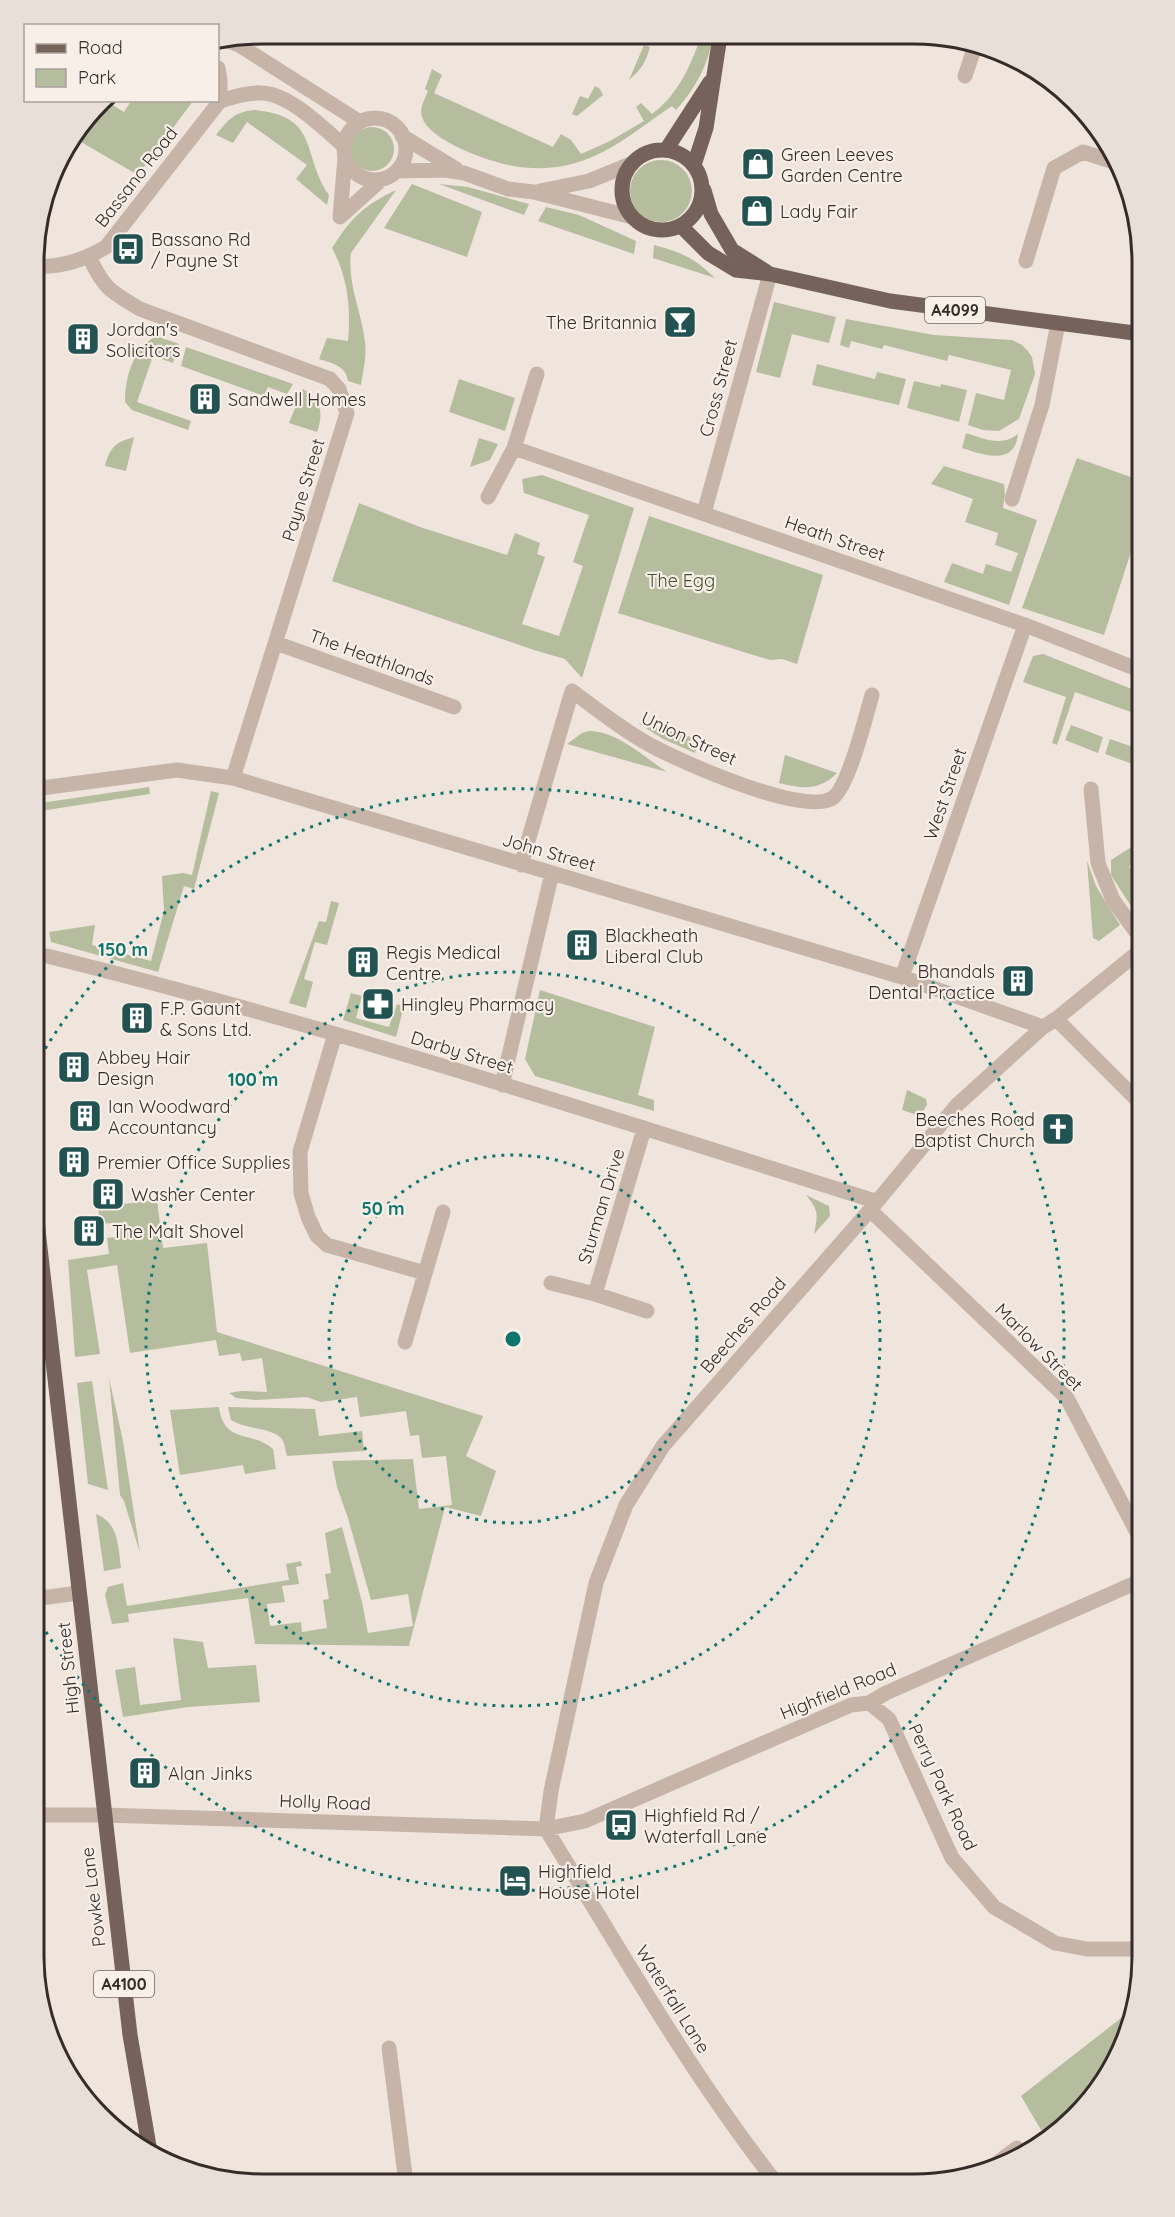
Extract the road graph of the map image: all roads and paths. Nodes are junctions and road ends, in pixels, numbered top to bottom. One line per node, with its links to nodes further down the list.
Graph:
1 (719, 44): 5 (main road)
2 (236, 45): 8 (street)
3 (973, 52): 6 (street)
4 (219, 74): 7 (street)
5 (715, 75): 10 (main road); 14 (main road)
6 (964, 76)
7 (220, 101): 11 (street); 22 (street, Bassano Road)
8 (360, 122): 9 (street); 11 (street)
9 (402, 136): 15 (street); 16 (street)
10 (666, 150): 13 (main road); 14 (main road)
11 (345, 152): 17 (street); 17 (street)
12 (1106, 159): 23 (street)
13 (633, 163): 19 (street); 20 (main road)
14 (694, 165): 18 (main road)
15 (397, 171): 16 (street); 17 (street)
16 (464, 173): 19 (street)
17 (381, 180)
18 (702, 184): 21 (main road); 25 (main road, A4099)
19 (534, 192): 20 (street)
20 (632, 217): 21 (main road)
21 (681, 226): 25 (main road, A4099)
22 (89, 256): 24 (street, Bassano Road); 34 (street, Payne Street)
23 (1026, 261)
24 (44, 265)
25 (770, 273): 26 (main road, A4099); 32 (street, Cross Street)
26 (1058, 323): 27 (main road, A4099); 31 (street)
27 (1132, 333)
28 (537, 374): 29 (street)
29 (514, 448): 30 (street); 32 (street, Heath Street)
30 (488, 497)
31 (1012, 499)
32 (704, 513): 33 (street, Heath Street)
33 (1025, 625): 35 (street, Heath Street); 46 (street, West Street)
34 (276, 643): 37 (street, The Heathlands); 38 (street, Payne Street)
35 (1132, 667)
36 (872, 695): 41 (street, Union Street)
37 (454, 707)
38 (233, 778): 39 (street, John Street); 41 (street, John Street)
39 (44, 788)
40 (1091, 789): 43 (street)
41 (521, 865): 42 (street, John Street)
42 (552, 873): 46 (street, John Street); 49 (street)
43 (1132, 926)
44 (44, 956): 48 (street, Darby Street)
45 (1132, 957): 47 (street, Beeches Road)
46 (902, 977): 47 (street, John Street)
47 (1050, 1023): 50 (street); 52 (street, Beeches Road)
48 (335, 1034): 49 (street, Darby Street); 54 (street)
49 (502, 1085): 51 (street, Darby Street)
50 (1132, 1096)
51 (644, 1129): 52 (street, Darby Street); 57 (street, Sturman Drive)
52 (873, 1205): 60 (street, Marlow Street); 67 (street, Beeches Road)
53 (443, 1212): 54 (street)
54 (425, 1274): 59 (street)
55 (44, 1283): 62 (main road, High Street / A4100)
56 (551, 1283): 57 (street, Sturman Drive)
57 (595, 1294): 58 (street, Sturman Drive)
58 (647, 1311)
59 (405, 1342)
60 (1132, 1523)
61 (1132, 1584): 64 (street, Highfield Road)
62 (79, 1593): 63 (street); 66 (main road, High Street / A4100)
63 (44, 1598)
64 (869, 1703): 67 (street, Highfield Road); 68 (street, Perry Park Road)
65 (44, 1815): 66 (street, Holly Road)
66 (103, 1815): 67 (street, Holly Road); 70 (main road, Powke Lane / A4100)
67 (546, 1829): 72 (street, Waterfall Lane)
68 (1132, 1948)
69 (389, 2048): 71 (street)
70 (148, 2142)
71 (405, 2174)
72 (769, 2174)

